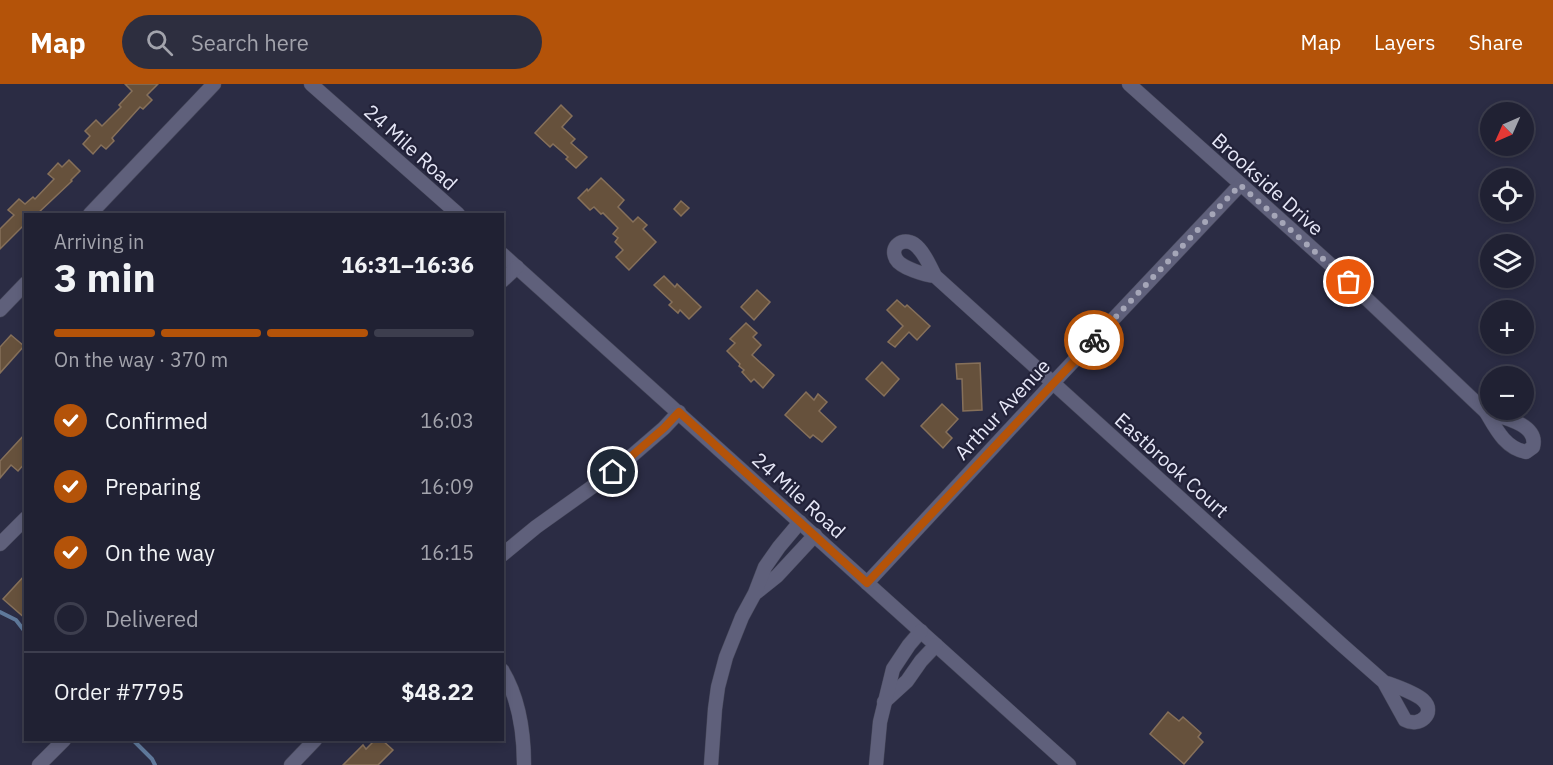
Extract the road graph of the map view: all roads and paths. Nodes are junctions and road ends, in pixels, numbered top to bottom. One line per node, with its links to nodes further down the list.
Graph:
1 (214, 84): 5 (street)
2 (311, 84): 6 (street, 24 Mile Road)
3 (1129, 84): 4 (street, Brookside Drive)
4 (1240, 185): 13 (street, Arthur Avenue); 14 (street, Brookside Drive)
5 (91, 213)
6 (457, 213)
7 (504, 256): 8 (street, 24 Mile Road)
8 (517, 267): 10 (street); 15 (street, 24 Mile Road)
9 (935, 276): 13 (street, Eastbrook Court)
10 (504, 280)
11 (24, 285): 12 (street)
12 (0, 309)
13 (1052, 384): 21 (street, Arthur Avenue); 26 (street, Eastbrook Court)
14 (1480, 406)
15 (679, 412): 17 (street, 24 Mile Road); 20 (street)
16 (24, 520): 19 (street)
17 (800, 522): 18 (street, 24 Mile Road); 22 (street)
18 (815, 535): 21 (street, 24 Mile Road); 22 (street)
19 (0, 544)
20 (504, 553)
21 (867, 583): 23 (street, 24 Mile Road)
22 (755, 593): 33 (street)
23 (921, 631): 24 (street, 24 Mile Road); 27 (street)
24 (936, 645): 27 (street); 35 (street, 24 Mile Road)
25 (504, 674): 32 (street)
26 (1384, 682)
27 (884, 702): 34 (street)
28 (63, 741): 30 (street)
29 (314, 741): 31 (street)
30 (39, 765)
31 (291, 765)
32 (524, 765)
33 (711, 765)
34 (876, 765)
35 (1069, 765)

